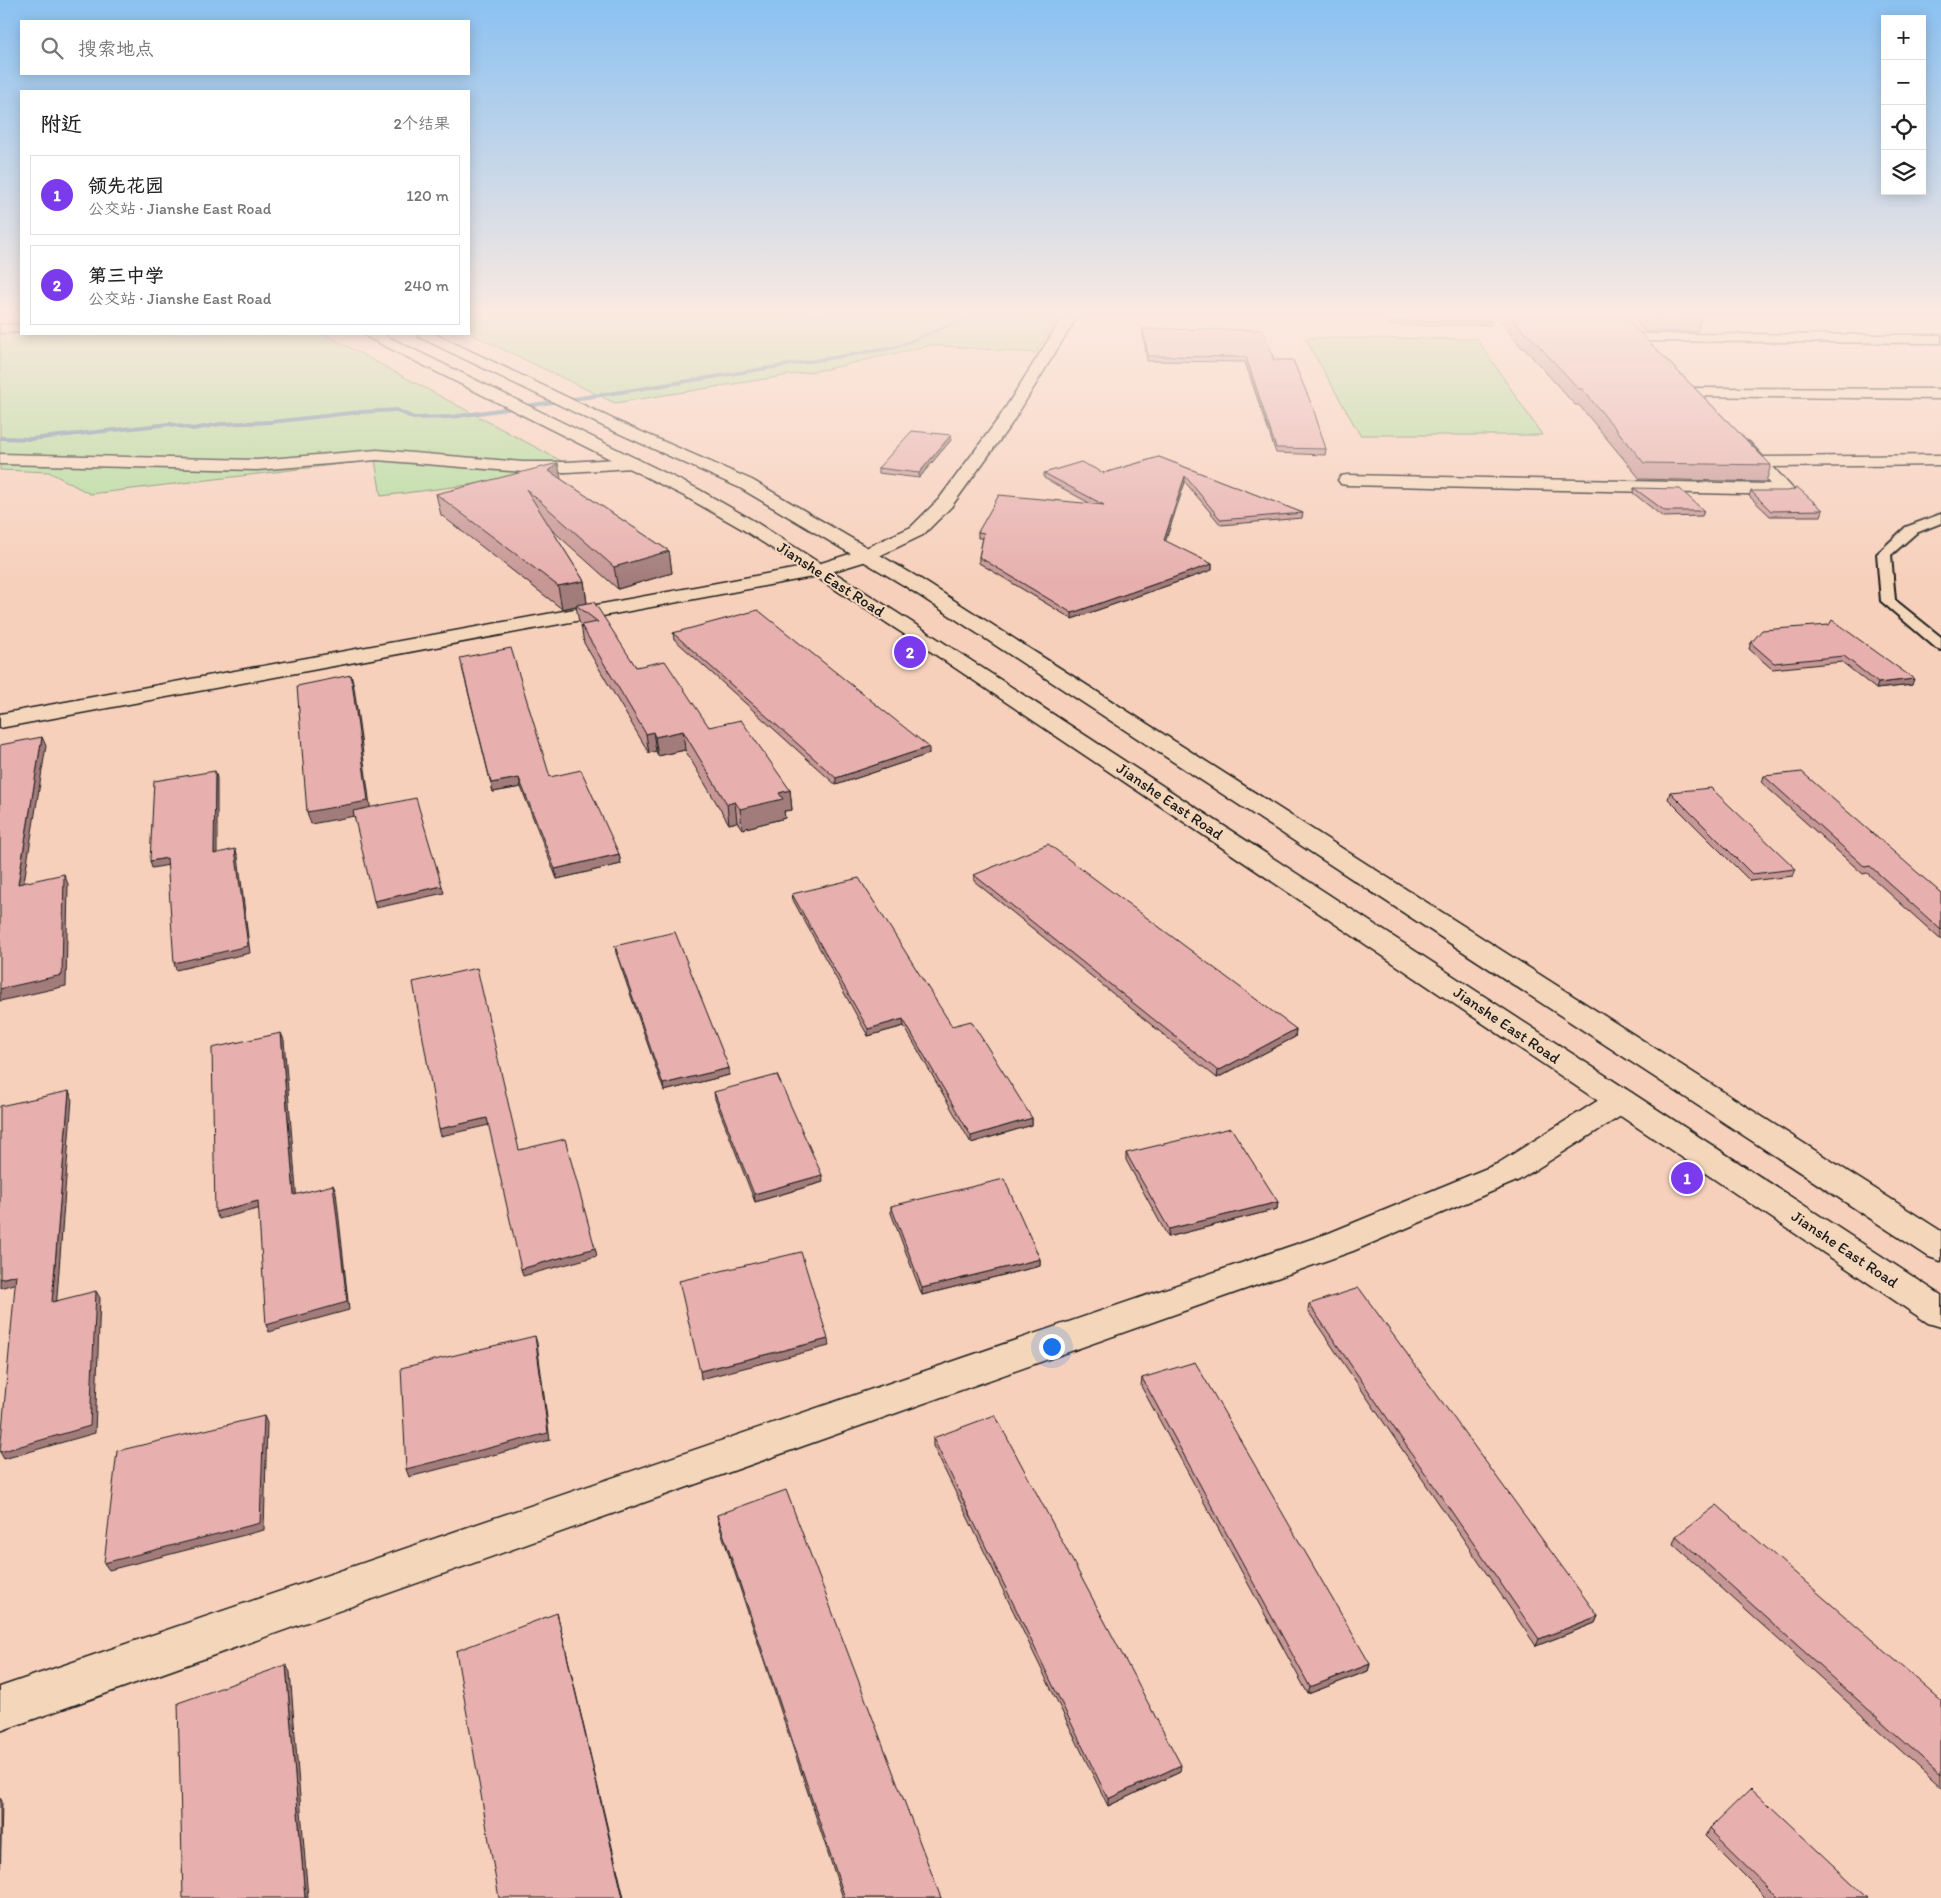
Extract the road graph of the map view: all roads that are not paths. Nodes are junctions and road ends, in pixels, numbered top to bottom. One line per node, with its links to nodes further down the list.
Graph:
1 (513, 404): 10 (street, Jianshe East Road)
2 (570, 404): 13 (street)
3 (1016, 404): 13 (street)
4 (1704, 404): 5 (street)
5 (1706, 406)
6 (1732, 434): 9 (street)
7 (0, 459): 10 (street)
8 (1941, 460): 9 (street)
9 (1758, 462): 11 (street)
10 (632, 463): 14 (street, Jianshe East Road)
11 (1347, 480)
12 (1941, 518): 15 (street)
13 (866, 554): 14 (street); 18 (street)
14 (818, 570): 16 (street); 17 (street, Jianshe East Road)
15 (1941, 645)
16 (0, 721)
17 (1622, 1100): 19 (street, Jianshe East Road); 20 (street)
18 (1941, 1248)
19 (1941, 1313)
20 (0, 1710)

